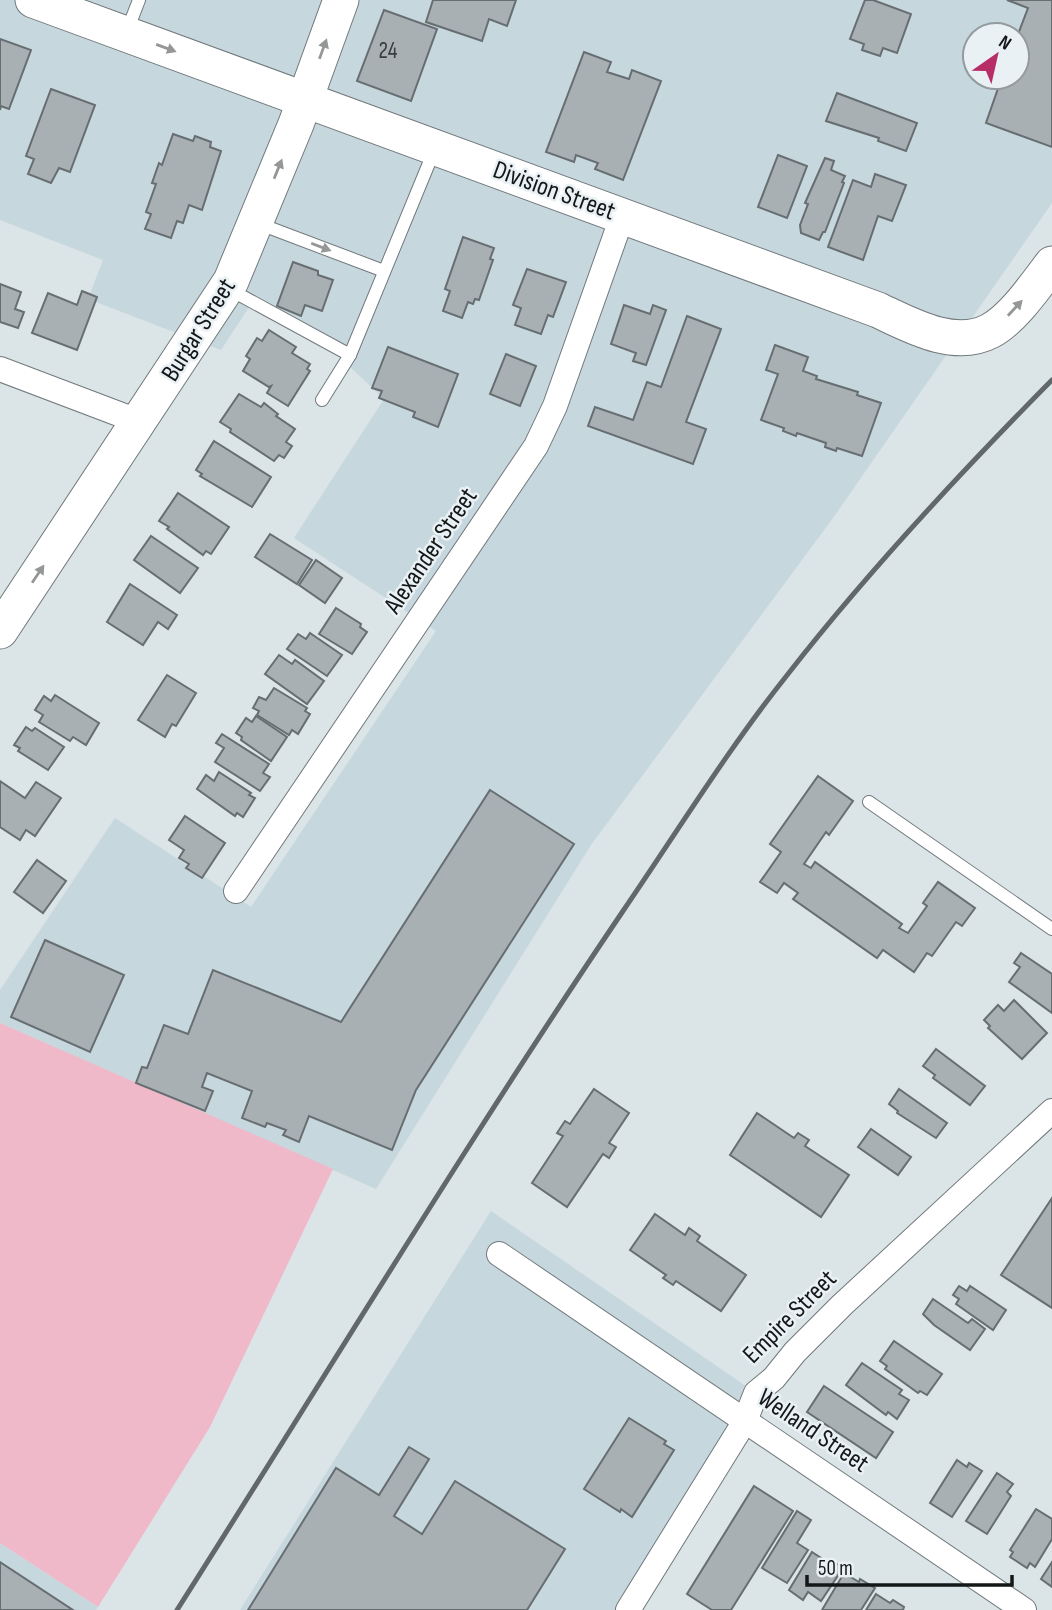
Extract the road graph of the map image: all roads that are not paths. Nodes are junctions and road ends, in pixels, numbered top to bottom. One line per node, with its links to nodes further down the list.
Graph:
1 (33, 0): 4 (street, Division Street)
2 (139, 0): 4 (lane)
3 (341, 0): 5 (street, Burgar Street, one-way to 3)
4 (126, 34): 5 (street, Division Street, one-way to 5)
5 (306, 99): 6 (street, Division Street); 8 (street, Burgar Street, one-way to 5)
6 (435, 147): 7 (street, Division Street); 10 (lane)
7 (622, 217): 9 (street, Division Street, one-way to 9); 18 (street, Alexander Street)
8 (257, 223): 10 (lane, one-way to 10); 11 (street, Burgar Street)
9 (1052, 264)
10 (384, 271): 12 (lane)
11 (227, 288): 12 (lane); 15 (street, Burgar Street)
12 (350, 355): 14 (lane)
13 (0, 369): 15 (street)
14 (322, 400)
15 (140, 422): 16 (street, Burgar Street, one-way to 15)
16 (0, 631)
17 (869, 802): 19 (lane)
18 (236, 891)
19 (1052, 929)
20 (1052, 1111): 22 (street, Empire Street)
21 (499, 1254): 22 (street, Welland Street)
22 (746, 1421): 23 (street, Empire Street); 24 (street, Welland Street)
23 (628, 1610)
24 (1024, 1610)

